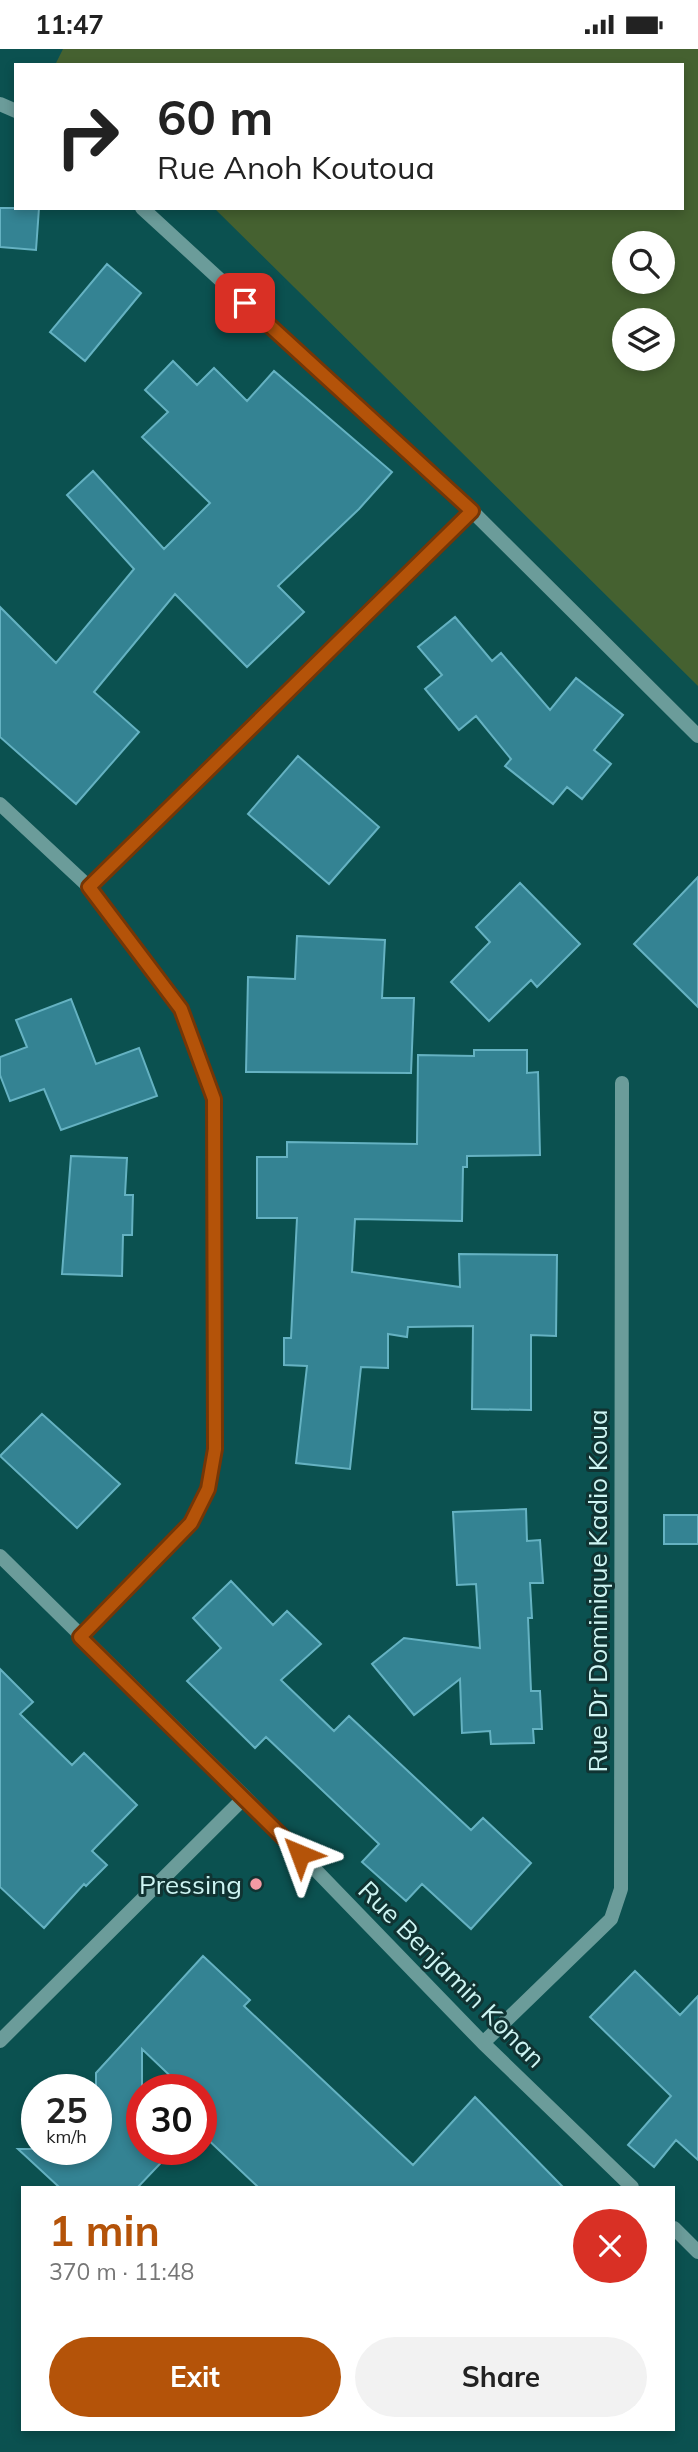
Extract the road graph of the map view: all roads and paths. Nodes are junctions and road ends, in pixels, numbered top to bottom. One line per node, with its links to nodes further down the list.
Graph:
1 (144, 210): 2 (street)
2 (472, 511): 3 (street); 5 (street)
3 (698, 736)
4 (0, 804): 5 (street)
5 (89, 887): 8 (street)
6 (622, 1083): 11 (street, Rue Dr Dominique Kadio Koua)
7 (0, 1556): 8 (street, Rue Benjamin Konan)
8 (80, 1637): 9 (street, Rue Benjamin Konan)
9 (245, 1797): 10 (street); 11 (street, Rue Benjamin Konan)
10 (0, 2041)
11 (483, 2042): 12 (street, Rue Benjamin Konan)
12 (631, 2186)
13 (675, 2229): 14 (street)
14 (698, 2252)

